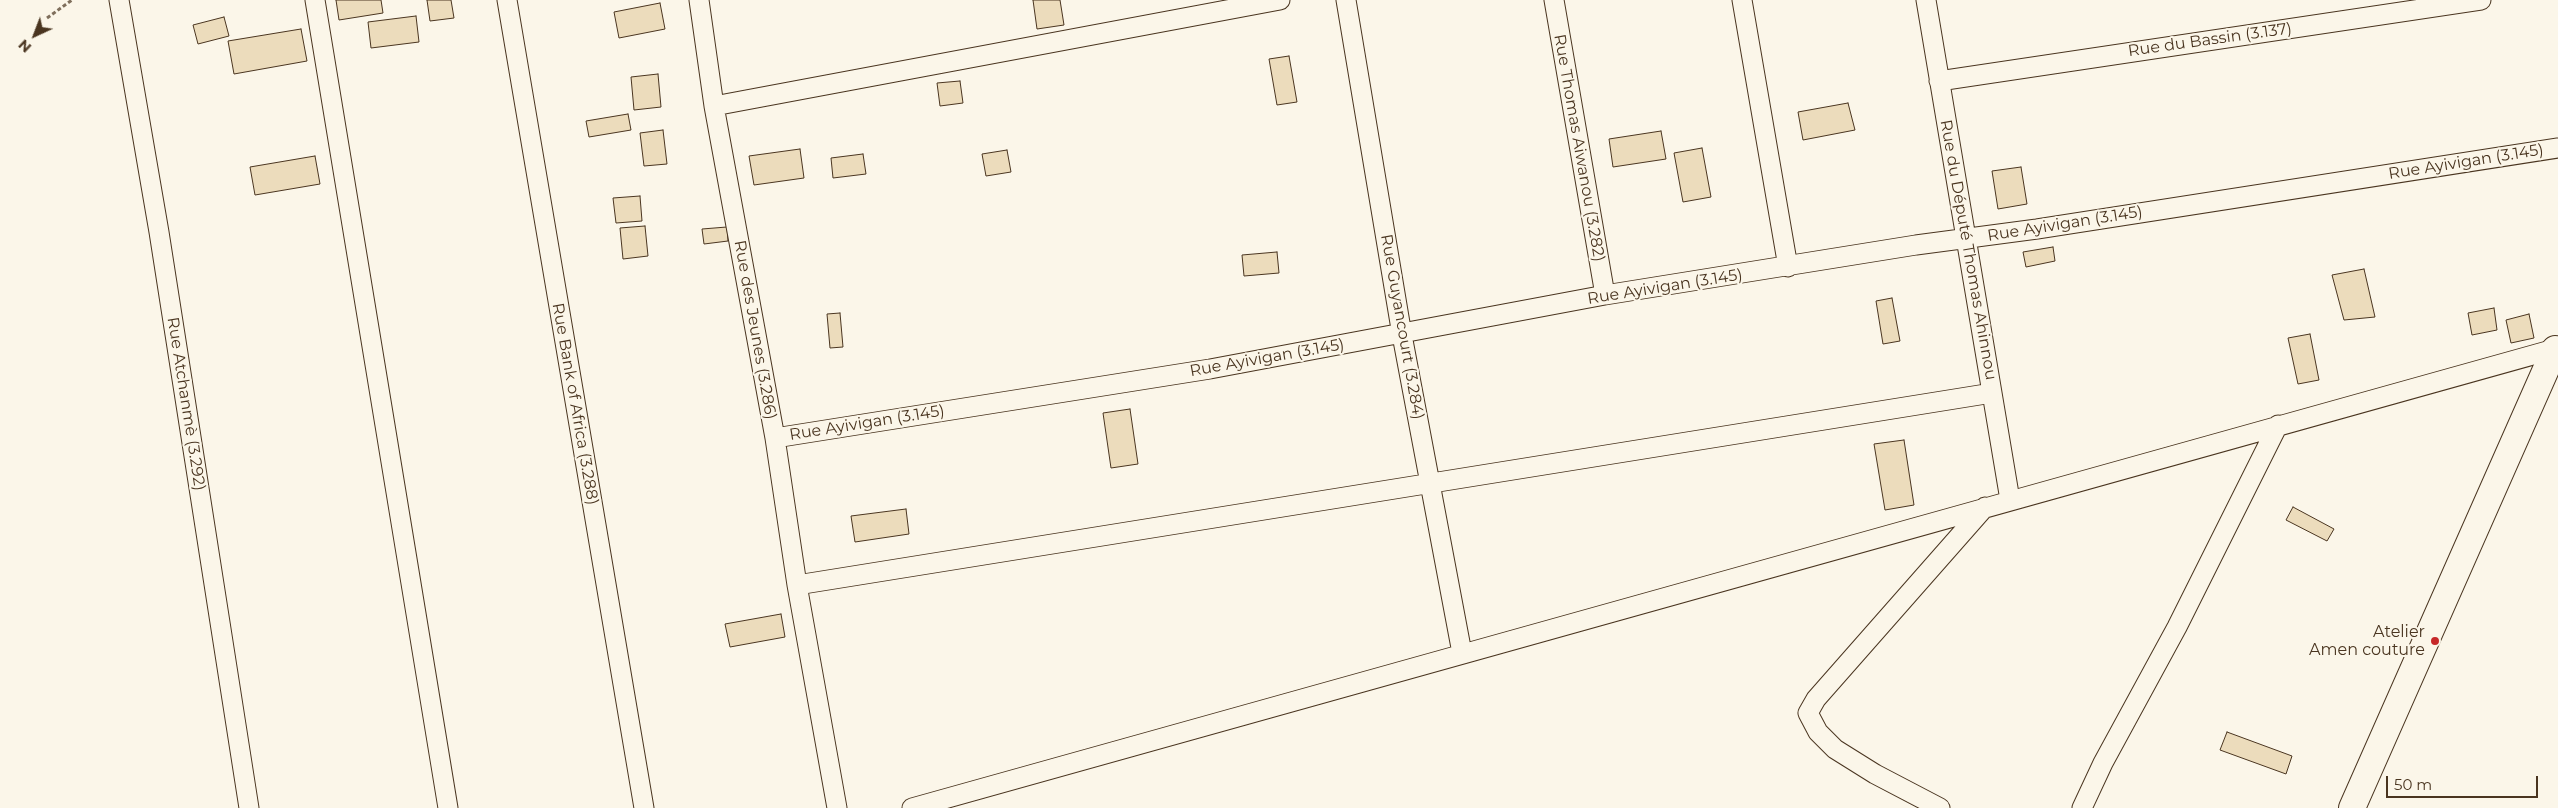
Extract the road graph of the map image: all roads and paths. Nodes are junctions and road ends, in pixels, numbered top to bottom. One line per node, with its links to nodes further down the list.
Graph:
1 (72, 0): 12 (path)
2 (119, 0): 29 (street, Rue Atchanmè (3.292))
3 (315, 0): 30 (street)
4 (507, 0): 31 (street, Rue Bank of Africa (3.288))
5 (699, 0): 14 (street, Rue des Jeunes (3.286))
6 (1280, 0): 14 (street)
7 (1346, 0): 19 (street, Rue Guyancourt (3.284))
8 (1554, 0): 18 (street, Rue Thomas Aiwanou (3.282))
9 (1742, 0): 17 (street)
10 (1926, 0): 13 (street, Rue du Député Thomas Ahinnou)
11 (2481, 0): 13 (street, Rue du Bassin (3.137))
12 (47, 18)
13 (1939, 81): 16 (street, Rue du Député Thomas Ahinnou)
14 (714, 106): 23 (street, Rue des Jeunes (3.286))
15 (2558, 148): 16 (street, Rue Ayivigan (3.145))
16 (1966, 239): 17 (street, Rue Ayivigan (3.145)); 21 (street, Rue du Député Thomas Ahinnou)
17 (1788, 267): 18 (street, Rue Ayivigan (3.145))
18 (1605, 296): 19 (street, Rue Ayivigan (3.145))
19 (1402, 335): 23 (street, Rue Ayivigan (3.145)); 24 (street, Rue Guyancourt (3.284))
20 (2556, 348): 22 (street); 36 (street)
21 (1992, 393): 24 (street); 25 (street, Rue du Député Thomas Ahinnou)
22 (2278, 425): 25 (street); 35 (street)
23 (774, 438): 27 (street, Rue des Jeunes (3.286))
24 (1430, 484): 27 (street); 28 (street, Rue Guyancourt (3.284))
25 (2010, 500): 26 (street)
26 (1985, 507): 28 (street); 34 (street)
27 (797, 586): 32 (street, Rue des Jeunes (3.286))
28 (1462, 654): 33 (street)
29 (249, 808)
30 (448, 808)
31 (644, 808)
32 (837, 808)
33 (912, 808)
34 (1940, 808)
35 (2082, 808)
36 (2352, 808)

